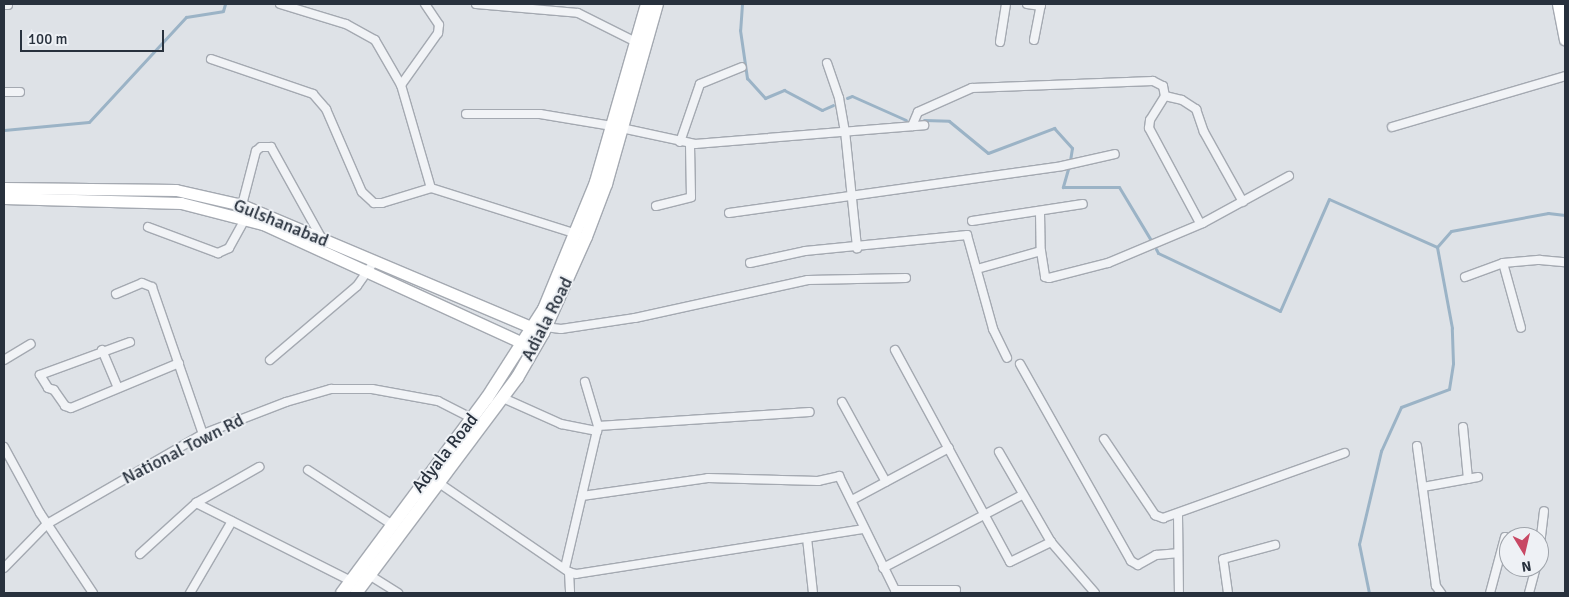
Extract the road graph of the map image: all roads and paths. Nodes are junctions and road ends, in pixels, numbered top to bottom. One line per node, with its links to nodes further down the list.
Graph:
1 (280, 4): 18 (street)
2 (426, 4): 18 (street)
3 (476, 4): 13 (street)
4 (647, 4): 13 (main road, Adiala Road)
5 (657, 4): 13 (main road, Adiala Road)
6 (1006, 4): 12 (street)
7 (1027, 4): 9 (street)
8 (1558, 4): 10 (street)
9 (1041, 5): 11 (street)
10 (1565, 39)
11 (1034, 40)
12 (1000, 42)
13 (642, 45): 25 (main road, Adiala Road)
14 (211, 59): 33 (street)
15 (827, 63): 27 (street)
16 (742, 67): 28 (street)
17 (1565, 76): 26 (street)
18 (401, 85): 33 (street)
19 (4, 92): 20 (street)
20 (20, 92)
21 (1165, 96): 24 (street); 36 (street); 44 (street)
22 (466, 114): 25 (street)
23 (924, 125): 24 (street)
24 (912, 126): 27 (street)
25 (617, 127): 28 (street); 46 (main road, Adiala Road)
26 (1392, 127)
27 (845, 132): 29 (street); 34 (street)
28 (680, 142): 29 (street)
29 (690, 144): 39 (street)
30 (1115, 154): 34 (street)
31 (1290, 176): 36 (street)
32 (4, 188): 38 (street, Gulshanabad)
33 (431, 188): 46 (street)
34 (851, 193): 41 (street); 48 (street)
35 (4, 198): 42 (street, Gulshanabad)
36 (1243, 202): 44 (street)
37 (1083, 204): 40 (street)
38 (246, 206): 42 (street); 47 (street, Gulshanabad); 47 (street)
39 (656, 206)
40 (1040, 212): 43 (street); 49 (street)
41 (729, 213)
42 (246, 220): 45 (street); 53 (street, Gulshanabad)
43 (972, 221)
44 (1200, 223): 49 (street)
45 (148, 227)
46 (581, 236): 59 (main road, Adiala Road); 59 (main road, Adiala Road)
47 (322, 239): 53 (street, Gulshanabad)
48 (857, 248): 51 (street); 54 (street)
49 (1041, 252): 54 (street)
50 (1565, 262): 52 (street)
51 (750, 263)
52 (1503, 264): 56 (street); 58 (street)
53 (371, 267): 59 (street, Gulshanabad); 62 (street, Gulshanabad); 67 (street)
54 (977, 269): 65 (street)
55 (906, 278): 59 (street)
56 (1465, 278)
57 (116, 294): 68 (street)
58 (1521, 328)
59 (540, 329): 62 (main road, Adiala Road)
60 (130, 342): 63 (street)
61 (31, 344): 66 (street)
62 (529, 345): 72 (main road, Adiala Road); 75 (main road, Adyala Road)
63 (102, 350): 71 (street); 71 (street)
64 (895, 350): 82 (street)
65 (1007, 358)
66 (4, 360)
67 (270, 360)
68 (179, 363): 71 (street); 78 (street)
69 (1020, 364): 107 (street)
70 (585, 382): 77 (street)
71 (118, 388)
72 (503, 398): 77 (street); 88 (main road, Adiala Road)
73 (842, 402): 90 (street)
74 (810, 412): 77 (street)
75 (472, 418): 78 (street, National Town Rd); 88 (main road, Adyala Road)
76 (1462, 427): 89 (street)
77 (597, 429): 93 (street)
78 (204, 434): 100 (street, National Town Rd)
79 (1104, 439): 98 (street)
80 (1418, 446): 91 (street)
81 (4, 447): 100 (street)
82 (949, 448): 90 (street); 97 (street)
83 (999, 452): 92 (street)
84 (1345, 453): 98 (street)
85 (259, 467): 95 (street)
86 (308, 470): 101 (street)
87 (1478, 477): 89 (street)
88 (433, 479): 101 (main road, Adyala Road); 113 (street); 114 (main road, Adiala Road)
89 (1468, 479): 91 (street)
90 (886, 482): 94 (street)
91 (1423, 487): 128 (street)
92 (1022, 495): 97 (street); 105 (street)
93 (582, 496): 94 (street); 113 (street)
94 (852, 500): 103 (street)
95 (196, 503): 99 (street); 108 (street)
96 (1544, 511): 102 (street)
97 (986, 515): 105 (street); 111 (street)
98 (1178, 515): 107 (street)
99 (232, 521): 116 (street); 119 (street)
100 (47, 524): 110 (street, National Town Rd); 118 (street)
101 (391, 524): 112 (main road, Adyala Road)
102 (1542, 527)
103 (863, 529): 104 (street); 111 (street)
104 (807, 538): 113 (street); 124 (street)
105 (1051, 542): 125 (street)
106 (1275, 544): 127 (street)
107 (1177, 552): 126 (street)
108 (140, 554)
109 (1499, 559): 129 (street)
110 (5, 565)
111 (883, 568): 117 (street)
112 (357, 569): 114 (street); 116 (main road, Adyala Road)
113 (567, 570): 123 (street)
114 (369, 574): 121 (main road, Adiala Road); 122 (street)
115 (1533, 577): 130 (street)
116 (349, 580): 120 (main road, Adyala Road)
117 (956, 590)
118 (93, 593)
119 (190, 593)
120 (342, 593)
121 (356, 593)
122 (398, 593)
123 (570, 593)
124 (813, 593)
125 (1095, 593)
126 (1179, 593)
127 (1228, 593)
128 (1441, 593)
129 (1490, 593)
130 (1529, 593)

